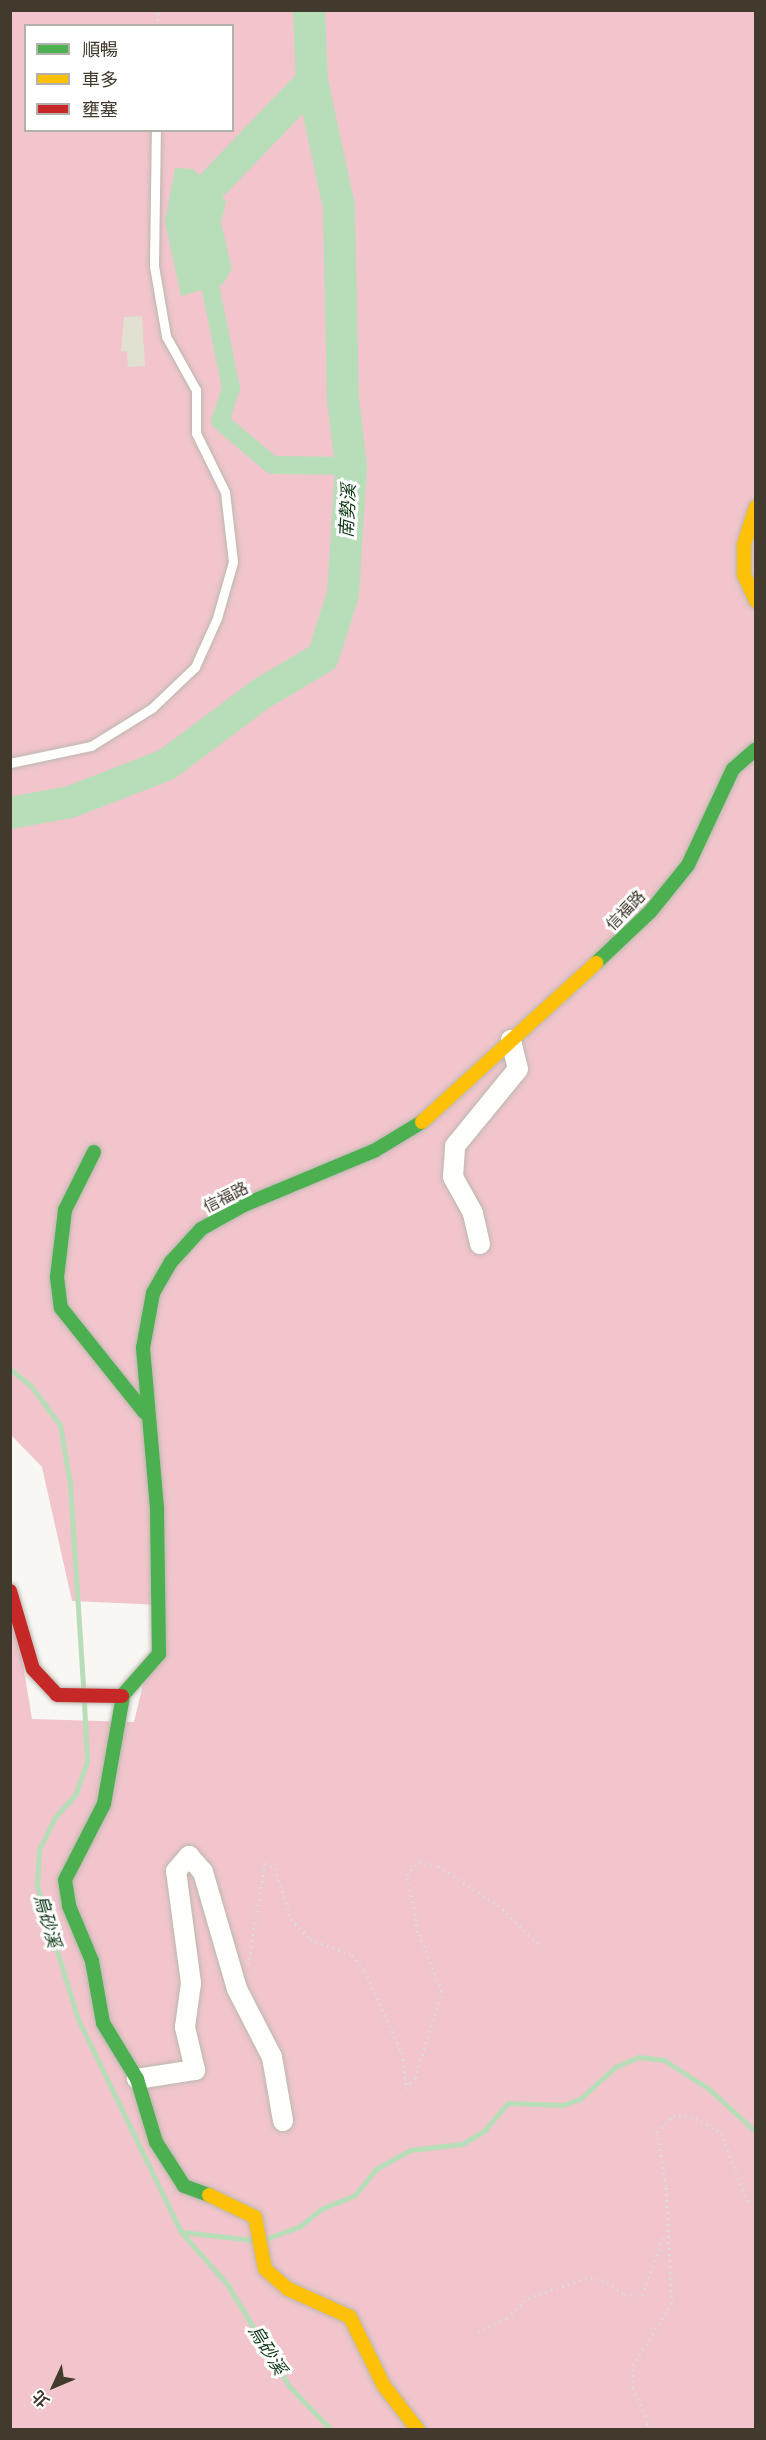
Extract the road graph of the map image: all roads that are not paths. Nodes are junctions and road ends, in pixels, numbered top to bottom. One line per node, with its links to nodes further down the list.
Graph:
1 (156, 132): 5 (lane)
2 (756, 507): 3 (street)
3 (756, 601)
4 (756, 748): 6 (street, 信福路)
5 (10, 763)
6 (511, 1040): 8 (street); 9 (street, 信福路)
7 (94, 1152): 9 (street)
8 (480, 1244)
9 (145, 1413): 11 (street, 信福路)
10 (10, 1591): 11 (street)
11 (123, 1696): 12 (street)
12 (137, 2079): 13 (street); 14 (street)
13 (283, 2121)
14 (418, 2430)

